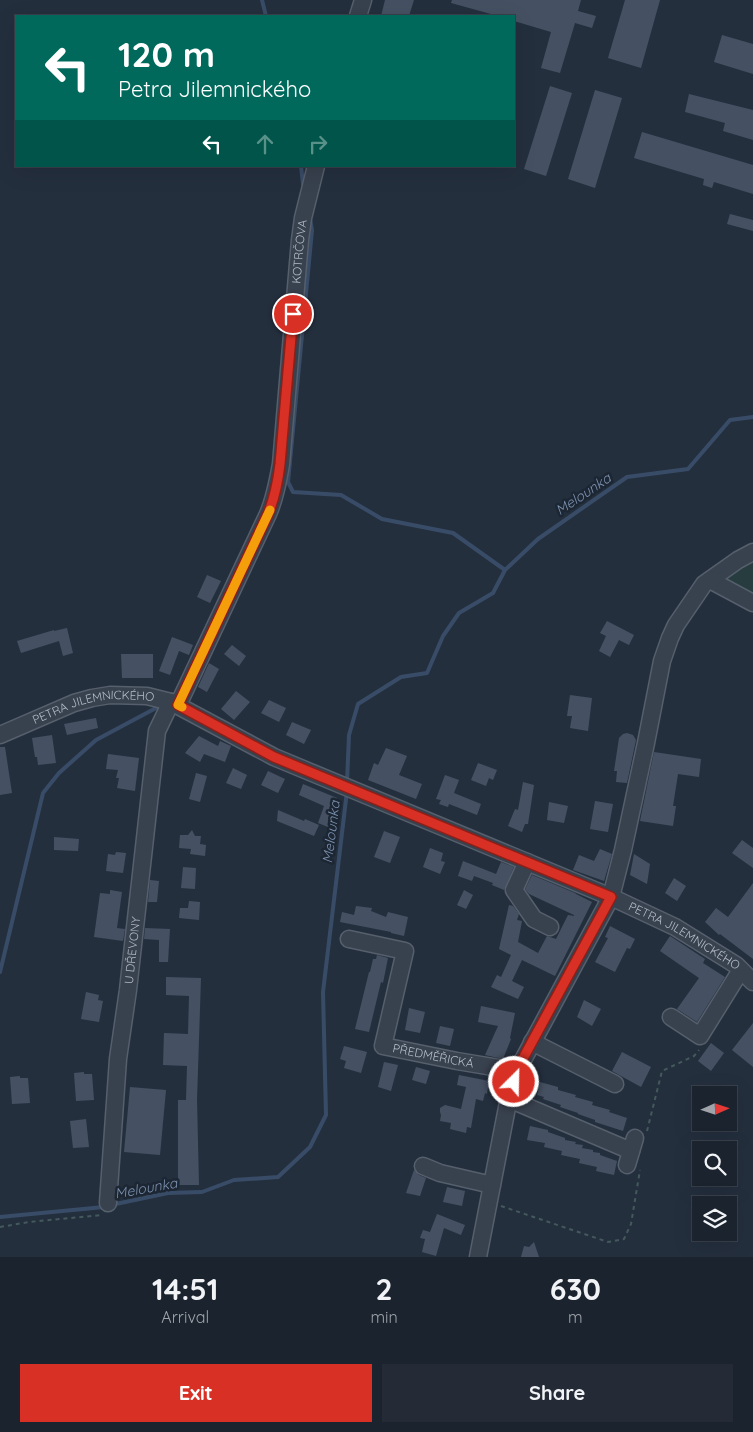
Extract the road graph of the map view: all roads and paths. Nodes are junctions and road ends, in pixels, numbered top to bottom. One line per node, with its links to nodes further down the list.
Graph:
1 (363, 0): 2 (street)
2 (358, 15)
3 (316, 167): 7 (street, KOTRČOVA)
4 (753, 552): 5 (street)
5 (710, 580): 6 (street); 10 (street)
6 (753, 603)
7 (175, 704): 8 (street, PETRA JILEMNICKÉHO); 9 (street, PETRA JILEMNICKÉHO); 22 (street, U DŘEVONY)
8 (0, 735)
9 (527, 862): 10 (street, PETRA JILEMNICKÉHO); 11 (street)
10 (611, 897): 13 (street, PETRA JILEMNICKÉHO); 15 (street)
11 (550, 927)
12 (348, 939): 16 (street, PŘEDMĚŘICKÁ)
13 (747, 976): 14 (street)
14 (671, 1017)
15 (532, 1042): 16 (street); 17 (street)
16 (517, 1071): 18 (street)
17 (615, 1084)
18 (509, 1099): 19 (street); 21 (street)
19 (631, 1151)
20 (423, 1166): 21 (street)
21 (492, 1185): 24 (street)
22 (107, 1209): 23 (path)
23 (0, 1226)
24 (478, 1257)

